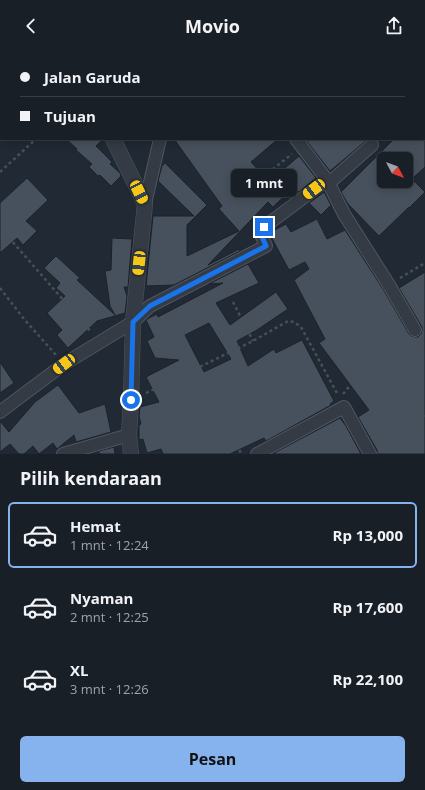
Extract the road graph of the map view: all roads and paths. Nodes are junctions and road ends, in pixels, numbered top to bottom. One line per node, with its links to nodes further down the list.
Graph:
1 (35, 140): 6 (path)
2 (113, 140): 9 (street)
3 (160, 140): 9 (street)
4 (299, 143): 7 (street); 8 (path)
5 (372, 145): 7 (street)
6 (0, 172)
7 (328, 181): 12 (street); 17 (street)
8 (235, 199)
9 (145, 204): 17 (street)
10 (5, 233): 20 (path)
11 (425, 263): 13 (path)
12 (377, 265): 13 (street); 16 (path)
13 (390, 285): 18 (street)
14 (0, 288): 21 (path)
15 (233, 302): 19 (path)
16 (329, 306)
17 (133, 322): 20 (street); 22 (street)
18 (415, 330): 19 (path)
19 (253, 341): 22 (path)
20 (100, 342): 21 (street)
21 (64, 364): 23 (street)
22 (131, 400): 26 (street)
23 (0, 412)
24 (425, 416): 31 (path)
25 (194, 424): 29 (path)
26 (129, 435): 27 (street); 28 (street)
27 (63, 454)
28 (131, 454)
29 (241, 454)
30 (257, 454): 31 (street)
31 (370, 454)

